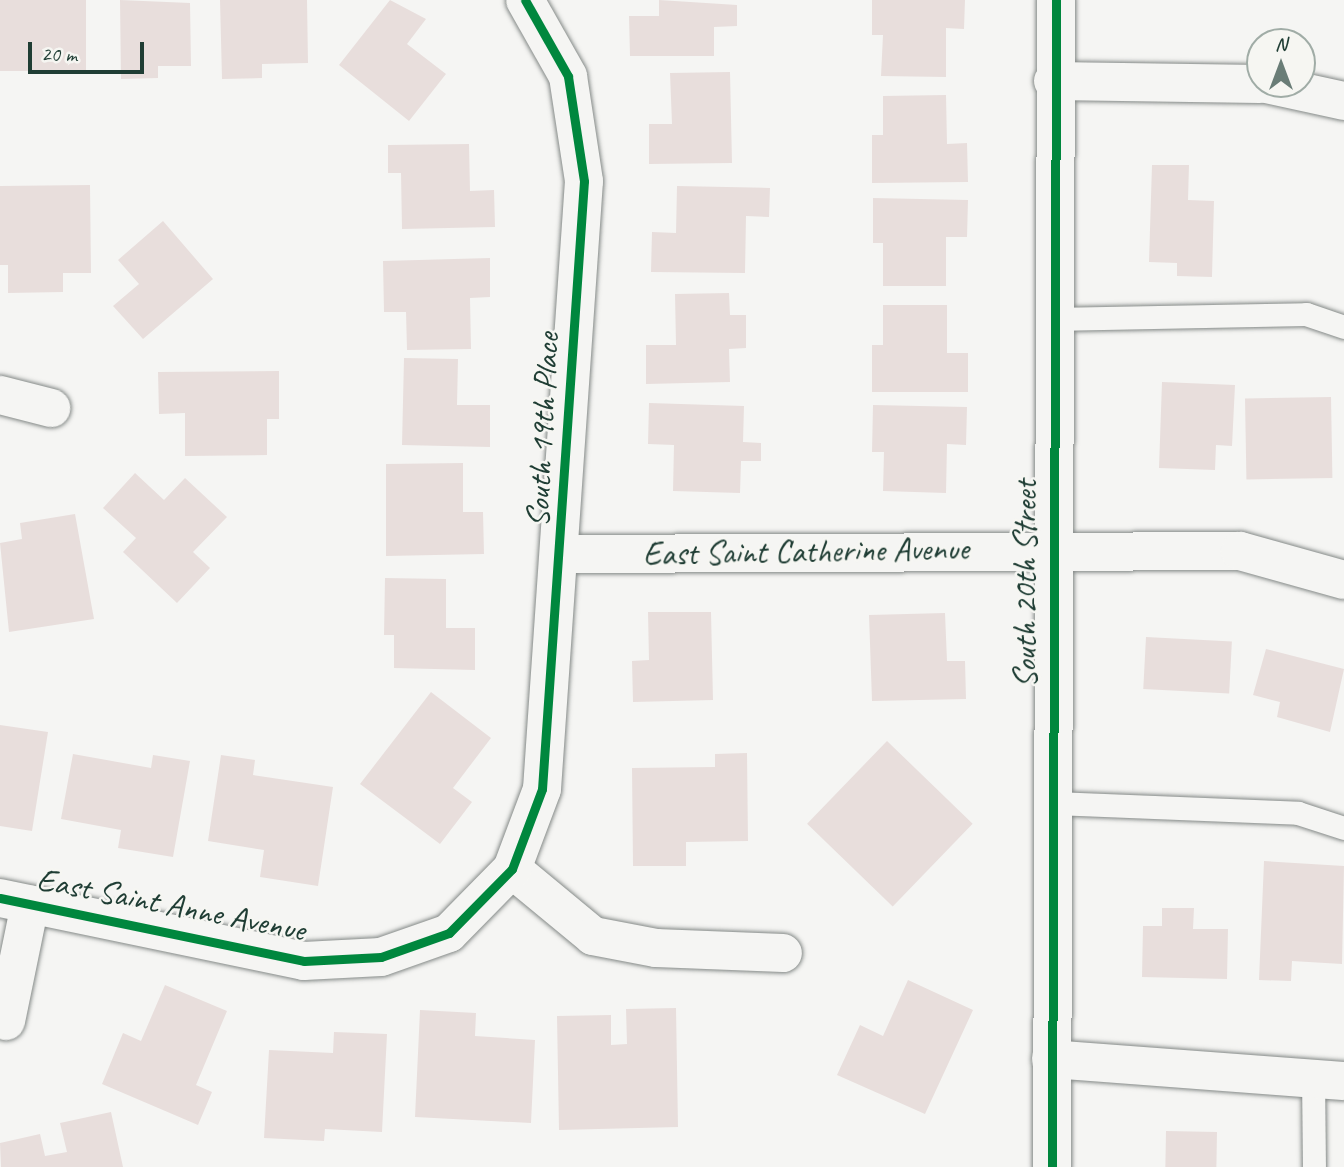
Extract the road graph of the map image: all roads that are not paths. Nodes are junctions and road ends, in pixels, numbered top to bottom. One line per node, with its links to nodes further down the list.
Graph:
1 (525, 0): 12 (street, South 19th Place)
2 (1056, 0): 3 (street, South 20th Street)
3 (1053, 81): 4 (street); 7 (street, South 20th Street)
4 (1246, 84)
5 (1316, 95): 6 (street)
6 (1344, 101)
7 (1052, 319): 8 (lane); 11 (street, South 20th Street)
8 (1344, 327)
9 (0, 395): 10 (street)
10 (51, 408)
11 (1050, 550): 12 (street, East Saint Catherine Avenue); 13 (street); 14 (street, South 20th Street)
12 (562, 554): 16 (street, South 19th Place)
13 (1344, 580)
14 (1054, 803): 15 (lane); 20 (street, South 20th Street)
15 (1344, 828)
16 (512, 869): 17 (street, East Saint Anne Avenue); 18 (street)
17 (15, 901): 19 (street, East Saint Anne Avenue)
18 (783, 953)
19 (6, 1021)
20 (1051, 1059): 21 (street); 22 (street, South 20th Street)
21 (1329, 1078): 23 (lane)
22 (1052, 1167)
23 (1314, 1167)

